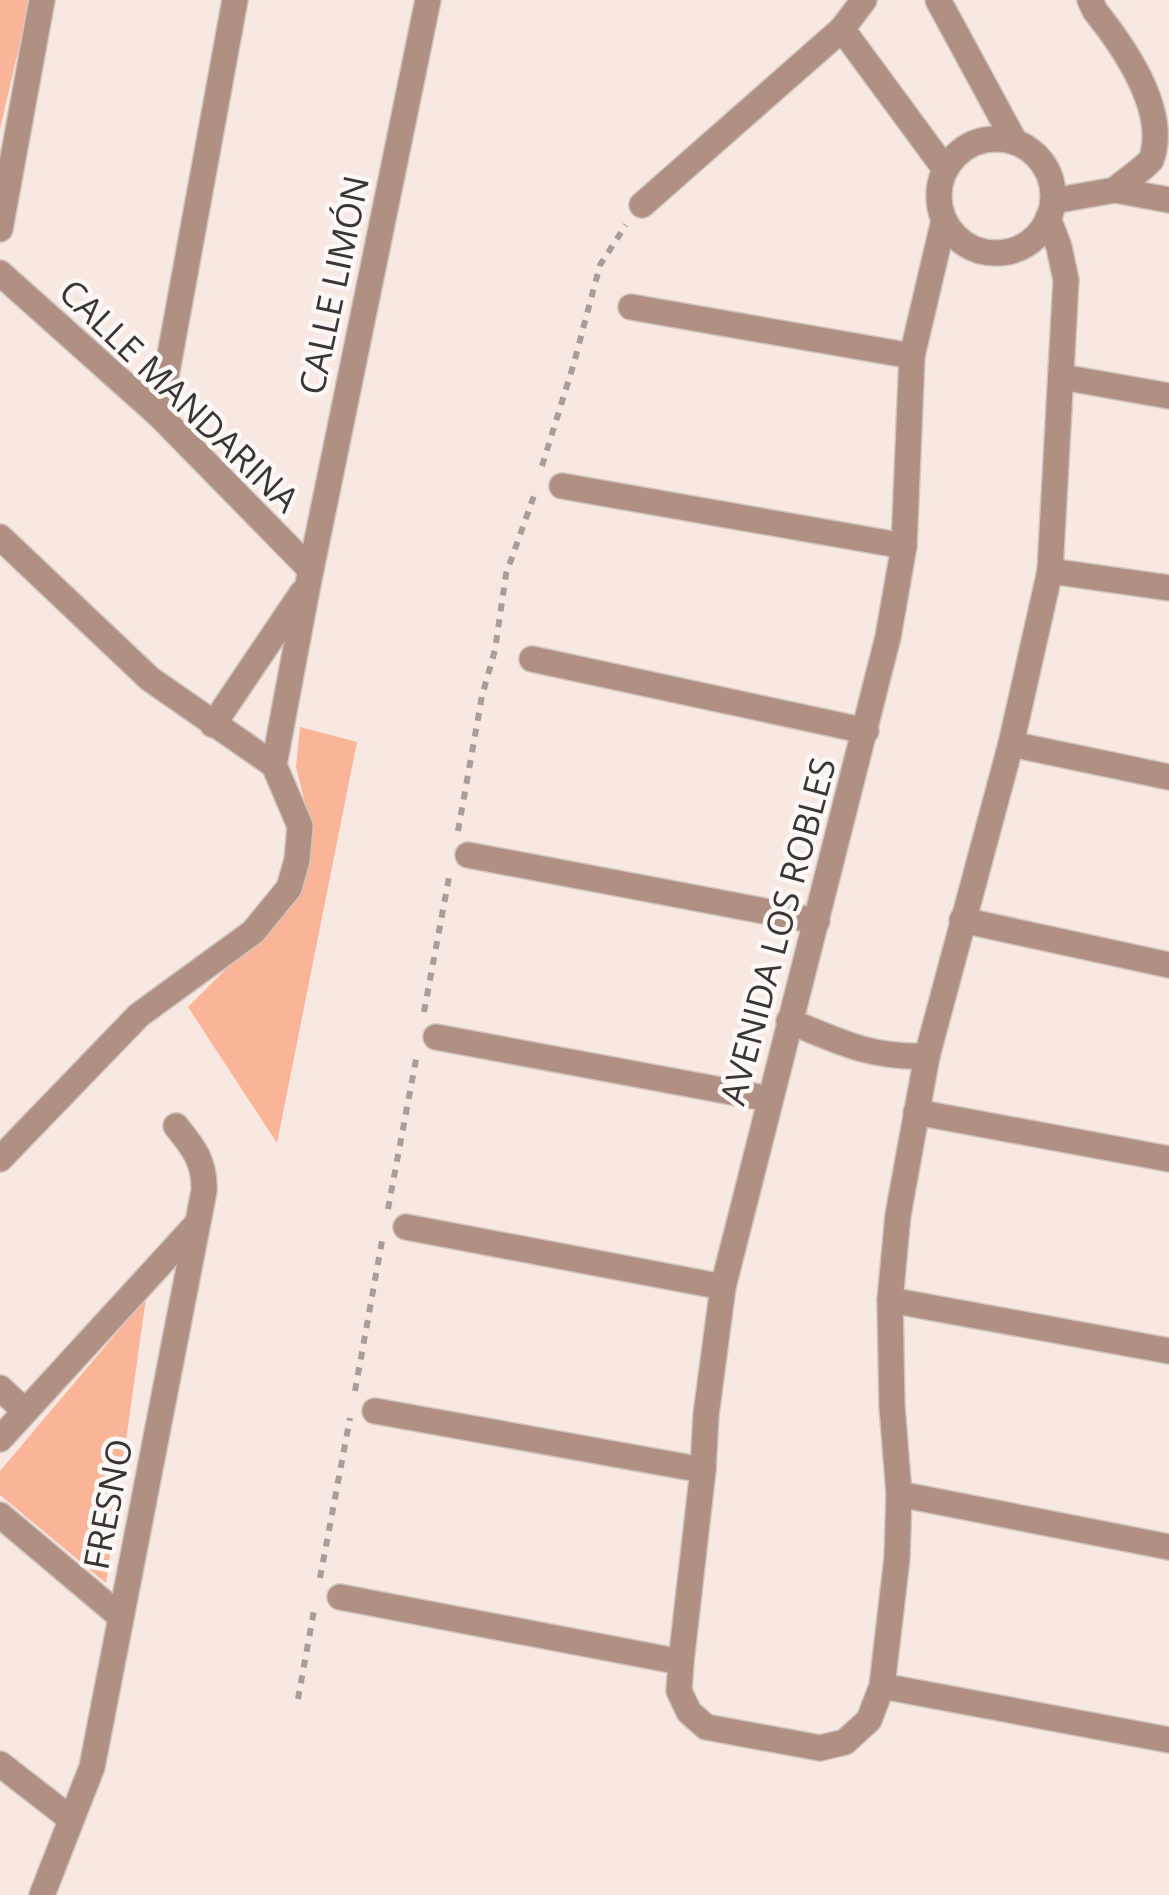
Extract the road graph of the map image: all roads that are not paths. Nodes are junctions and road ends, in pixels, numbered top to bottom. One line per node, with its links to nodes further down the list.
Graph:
1 (42, 0): 15 (street)
2 (235, 0): 21 (street)
3 (428, 0): 26 (street, CALLE LIMÓN)
4 (864, 0): 7 (street)
5 (938, 0): 8 (street)
6 (1090, 0): 10 (street)
7 (842, 28): 9 (street); 12 (street)
8 (1015, 142): 9 (street); 13 (street)
9 (945, 169): 14 (street)
10 (1114, 190): 11 (street); 13 (street)
11 (1169, 200)
12 (642, 205)
13 (1050, 210): 14 (street); 19 (street)
14 (944, 220): 18 (street, AVENIDA LOS ROBLES)
15 (0, 228)
16 (0, 272): 21 (street, CALLE MANDARINA)
17 (631, 307): 18 (street)
18 (912, 356): 24 (street, AVENIDA LOS ROBLES)
19 (1062, 377): 20 (street); 25 (street)
20 (1169, 396)
21 (159, 415): 26 (street, CALLE MANDARINA)
22 (562, 486): 24 (street)
23 (0, 537): 29 (street)
24 (904, 546): 30 (street, AVENIDA LOS ROBLES)
25 (1050, 571): 27 (street); 31 (street)
26 (309, 577): 29 (street, CALLE LIMÓN); 32 (street, CALLE LIMÓN)
27 (1169, 588)
28 (532, 659): 30 (street)
29 (214, 725): 32 (street)
30 (866, 731): 36 (street, AVENIDA LOS ROBLES)
31 (1012, 744): 33 (street); 35 (street)
32 (274, 765): 44 (street)
33 (1169, 778)
34 (459, 847): 36 (street)
35 (962, 920): 37 (street); 40 (street)
36 (817, 922): 38 (street, AVENIDA LOS ROBLES)
37 (1169, 965)
38 (789, 1021): 40 (street); 41 (street, AVENIDA LOS ROBLES)
39 (425, 1039): 41 (street)
40 (927, 1056): 42 (street)
41 (770, 1099): 48 (street, AVENIDA LOS ROBLES)
42 (916, 1112): 45 (street); 49 (street)
43 (176, 1126): 46 (street, FRESNO)
44 (0, 1159)
45 (1169, 1159)
46 (198, 1222): 52 (street); 60 (street, FRESNO)
47 (406, 1226): 48 (street)
48 (723, 1286): 55 (street, AVENIDA LOS ROBLES)
49 (890, 1300): 50 (street); 56 (street)
50 (1169, 1351)
51 (0, 1388): 52 (street)
52 (25, 1411): 54 (street)
53 (375, 1411): 55 (street)
54 (2, 1434)
55 (703, 1470): 61 (street, AVENIDA LOS ROBLES)
56 (899, 1494): 58 (street); 62 (street)
57 (0, 1515): 60 (street)
58 (1169, 1547)
59 (325, 1592): 61 (street)
60 (121, 1617): 65 (street, FRESNO)
61 (681, 1662): 62 (street, AVENIDA LOS ROBLES)
62 (882, 1686): 63 (street)
63 (1169, 1740)
64 (0, 1764): 65 (street)
65 (71, 1819): 66 (street, FRESNO)
66 (42, 1895)

